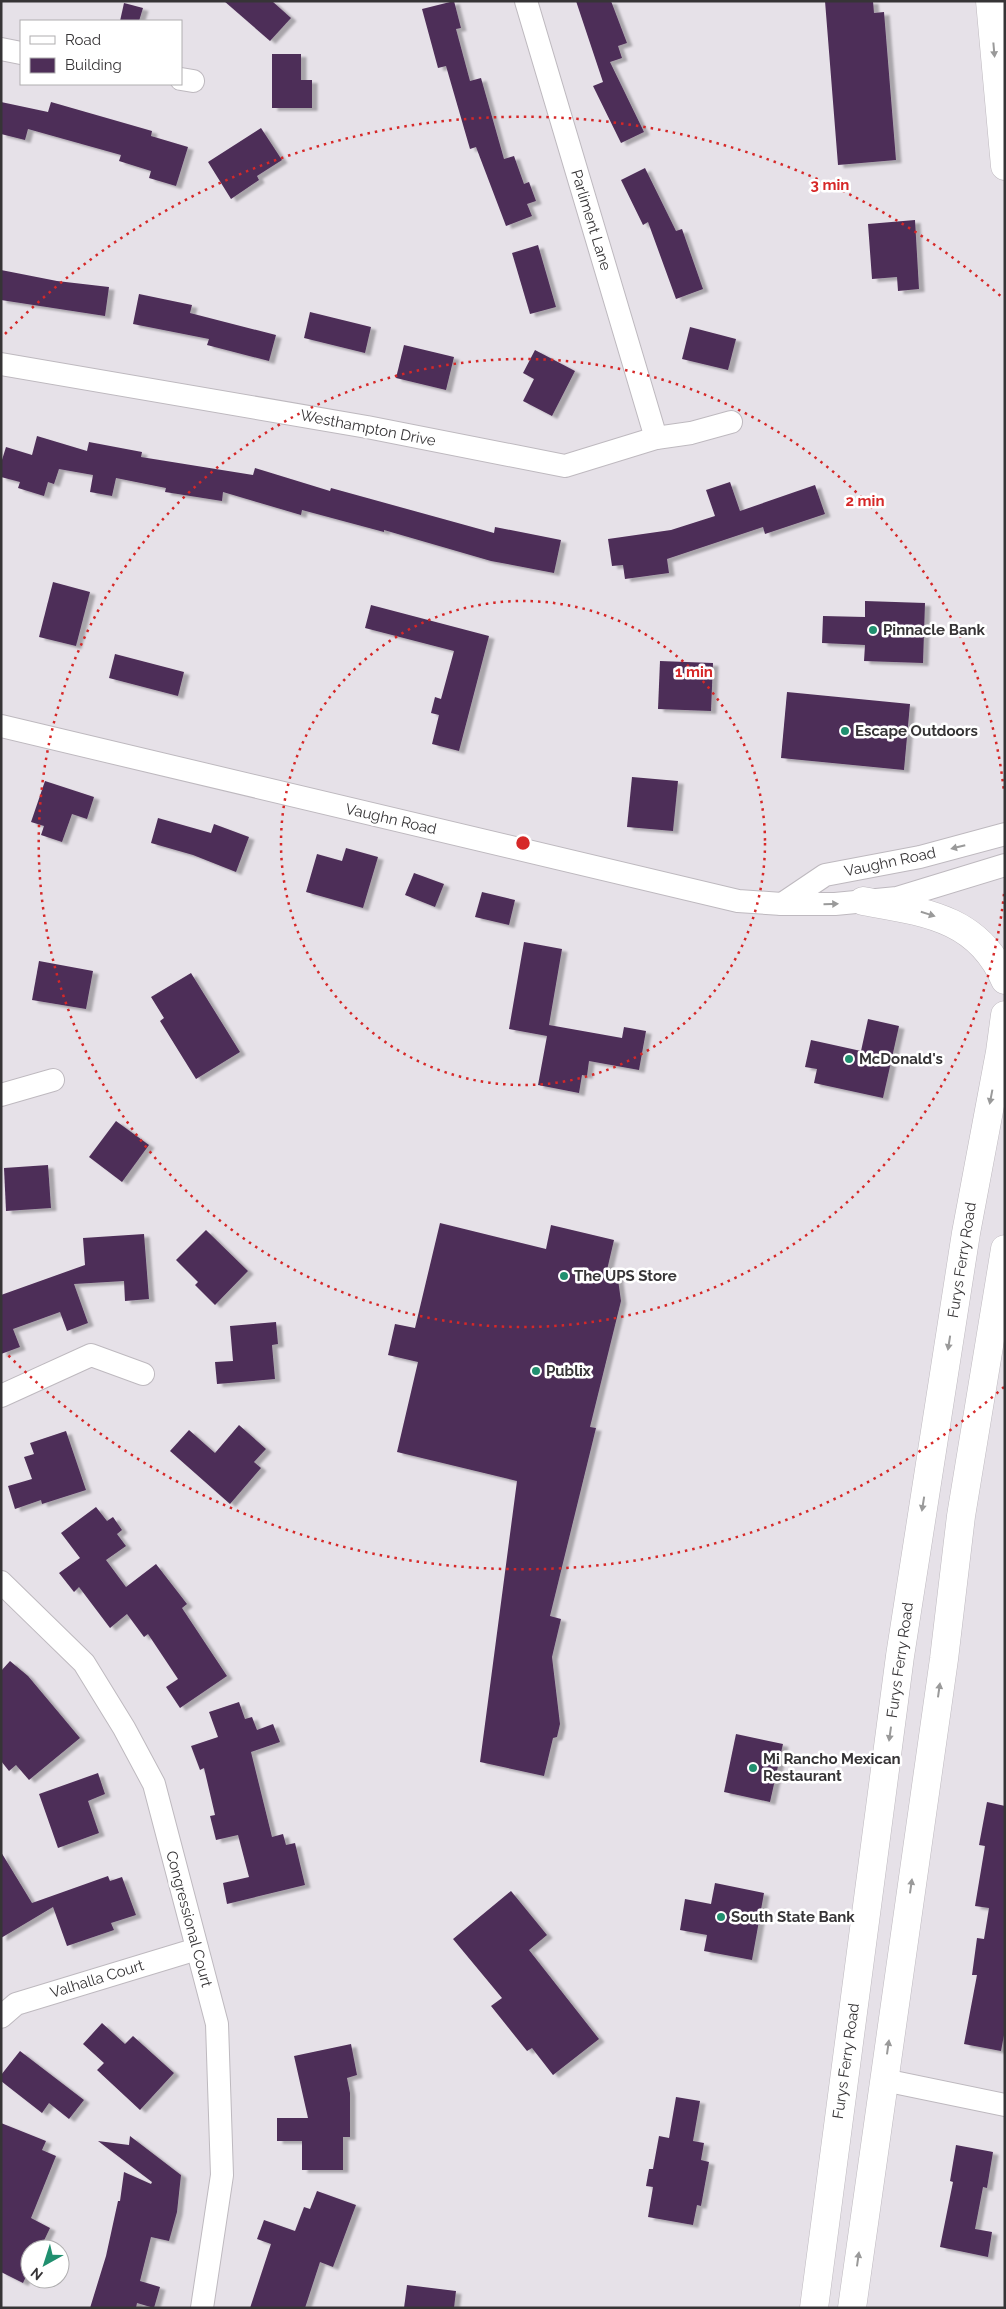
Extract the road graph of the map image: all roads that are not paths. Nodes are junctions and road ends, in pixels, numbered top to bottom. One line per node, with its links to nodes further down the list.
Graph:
1 (526, 1): 8 (street, Parliment Lane)
2 (990, 1): 5 (main road, one-way to 5)
3 (1, 49): 4 (street)
4 (20, 52)
5 (1005, 166)
6 (1, 364): 8 (street, Westhampton Drive)
7 (731, 422): 8 (street, Westhampton Drive)
8 (656, 438)
9 (1, 726): 13 (street, Vaughn Road)
10 (1005, 834): 13 (street, Vaughn Road, one-way to 13)
11 (1005, 865): 12 (street, Vaughn Road)
12 (863, 901): 13 (street, Vaughn Road, one-way to 12); 14 (main road, one-way to 14)
13 (782, 904)
14 (1005, 980)
15 (1005, 1014): 27 (main road, Furys Ferry Road, one-way to 27)
16 (53, 1080): 17 (street)
17 (1, 1095)
18 (1005, 1249): 24 (main road, one-way to 18)
19 (143, 1374): 20 (street)
20 (1, 1396)
21 (1, 1582): 22 (street, Congressional Court)
22 (197, 1949): 23 (street, Valhalla Court); 26 (street, Congressional Court)
23 (1, 2017)
24 (884, 2080): 25 (street); 28 (main road, one-way to 24)
25 (1005, 2105)
26 (202, 2308)
27 (814, 2308)
28 (852, 2308)

